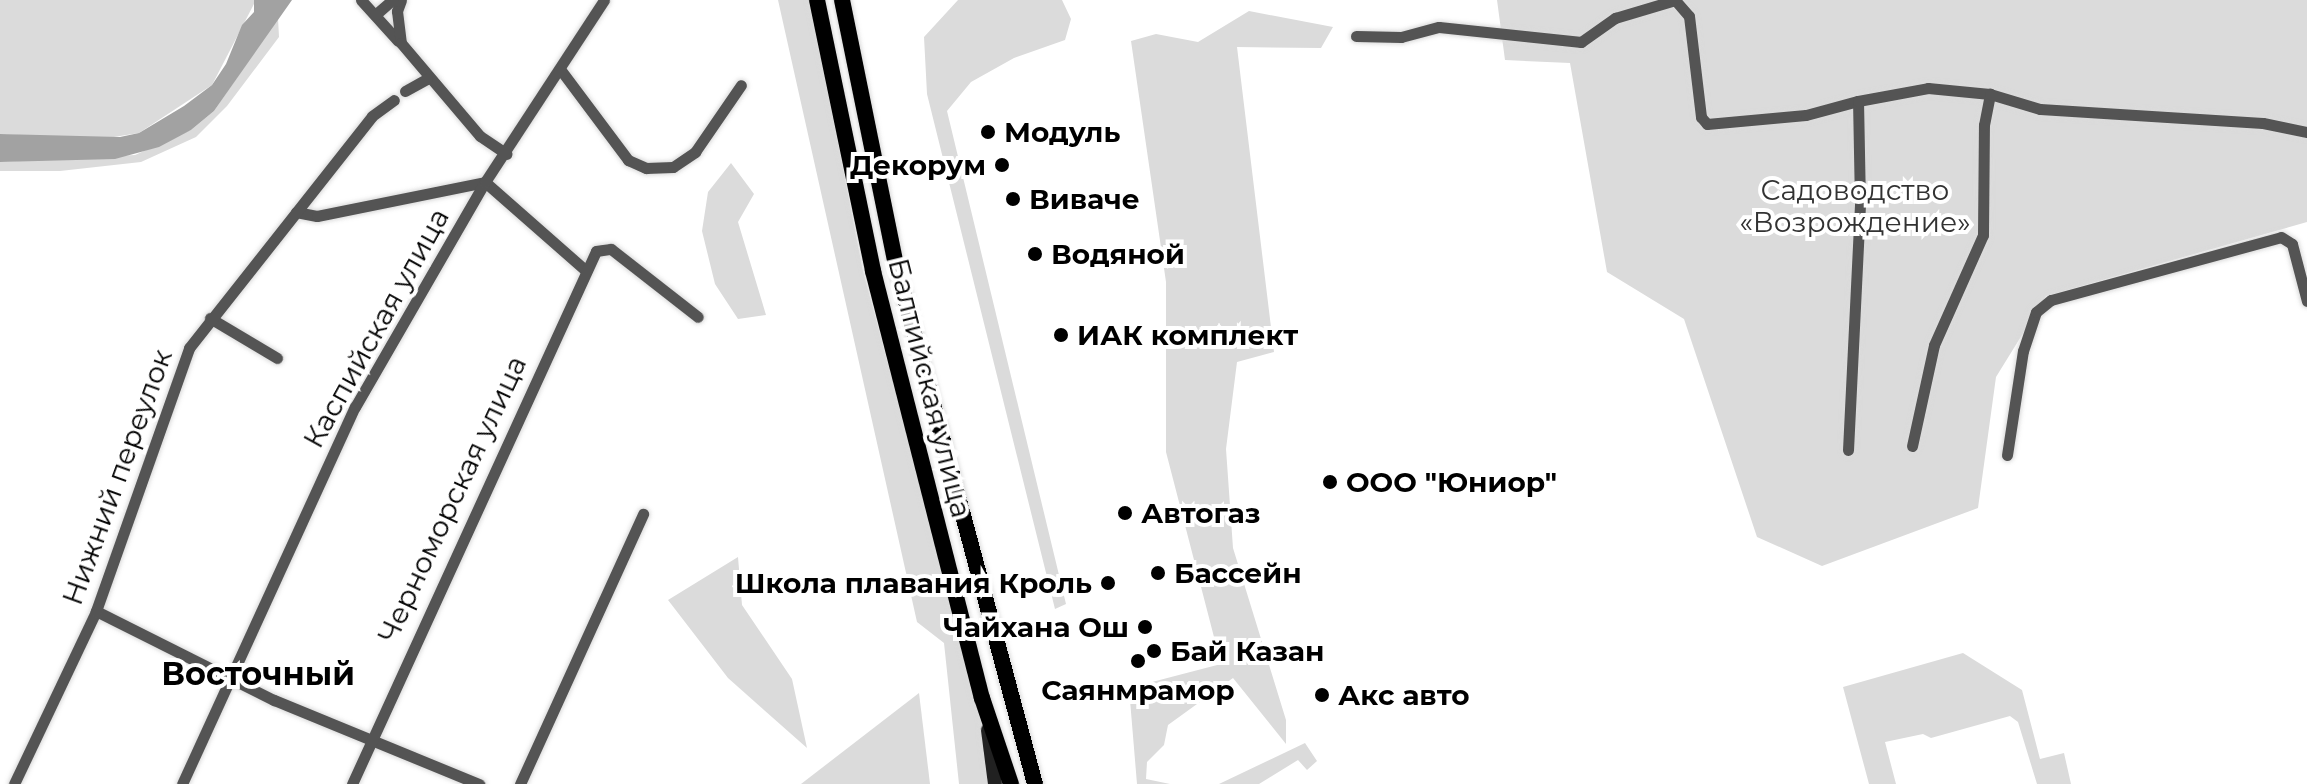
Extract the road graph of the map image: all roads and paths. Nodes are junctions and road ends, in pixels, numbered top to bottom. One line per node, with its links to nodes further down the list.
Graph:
1 (361, 0): 7 (street)
2 (392, 0): 7 (street)
3 (401, 0): 9 (street)
4 (604, 0): 10 (street, Каспийская улица)
5 (817, 0): 32 (main road, Балтийская улица)
6 (842, 0): 41 (main road, Балтийская улица)
7 (375, 15): 9 (street)
8 (1356, 36): 16 (street)
9 (401, 43): 11 (street)
10 (560, 69): 12 (street); 18 (street, Каспийская улица)
11 (427, 79): 13 (street); 18 (street)
12 (741, 85)
13 (405, 91)
14 (1990, 94): 16 (street); 17 (street); 26 (street)
15 (394, 100): 20 (street, Нижний переулок)
16 (1858, 101): 27 (street)
17 (2307, 132)
18 (507, 154): 19 (street, Каспийская улица)
19 (485, 182): 20 (street); 21 (street); 31 (street, Каспийская улица)
20 (296, 212): 24 (street, Нижний переулок)
21 (584, 269): 23 (street, Черноморская улица); 33 (street, Черноморская улица)
22 (2307, 301): 28 (street)
23 (698, 317)
24 (210, 318): 25 (street); 30 (street, Нижний переулок)
25 (277, 358)
26 (1912, 446)
27 (1848, 450)
28 (2007, 455)
29 (643, 514): 38 (street)
30 (96, 611): 31 (street); 34 (street, Нижний переулок)
31 (231, 679): 33 (street); 35 (street, Каспийская улица)
32 (982, 698): 39 (main road); 40 (main road, Балтийская улица)
33 (371, 739): 36 (street, Черноморская улица); 37 (street)
34 (14, 784)
35 (182, 784)
36 (352, 784)
37 (479, 784)
38 (520, 784)
39 (995, 784)
40 (1011, 784)
41 (1035, 784)

